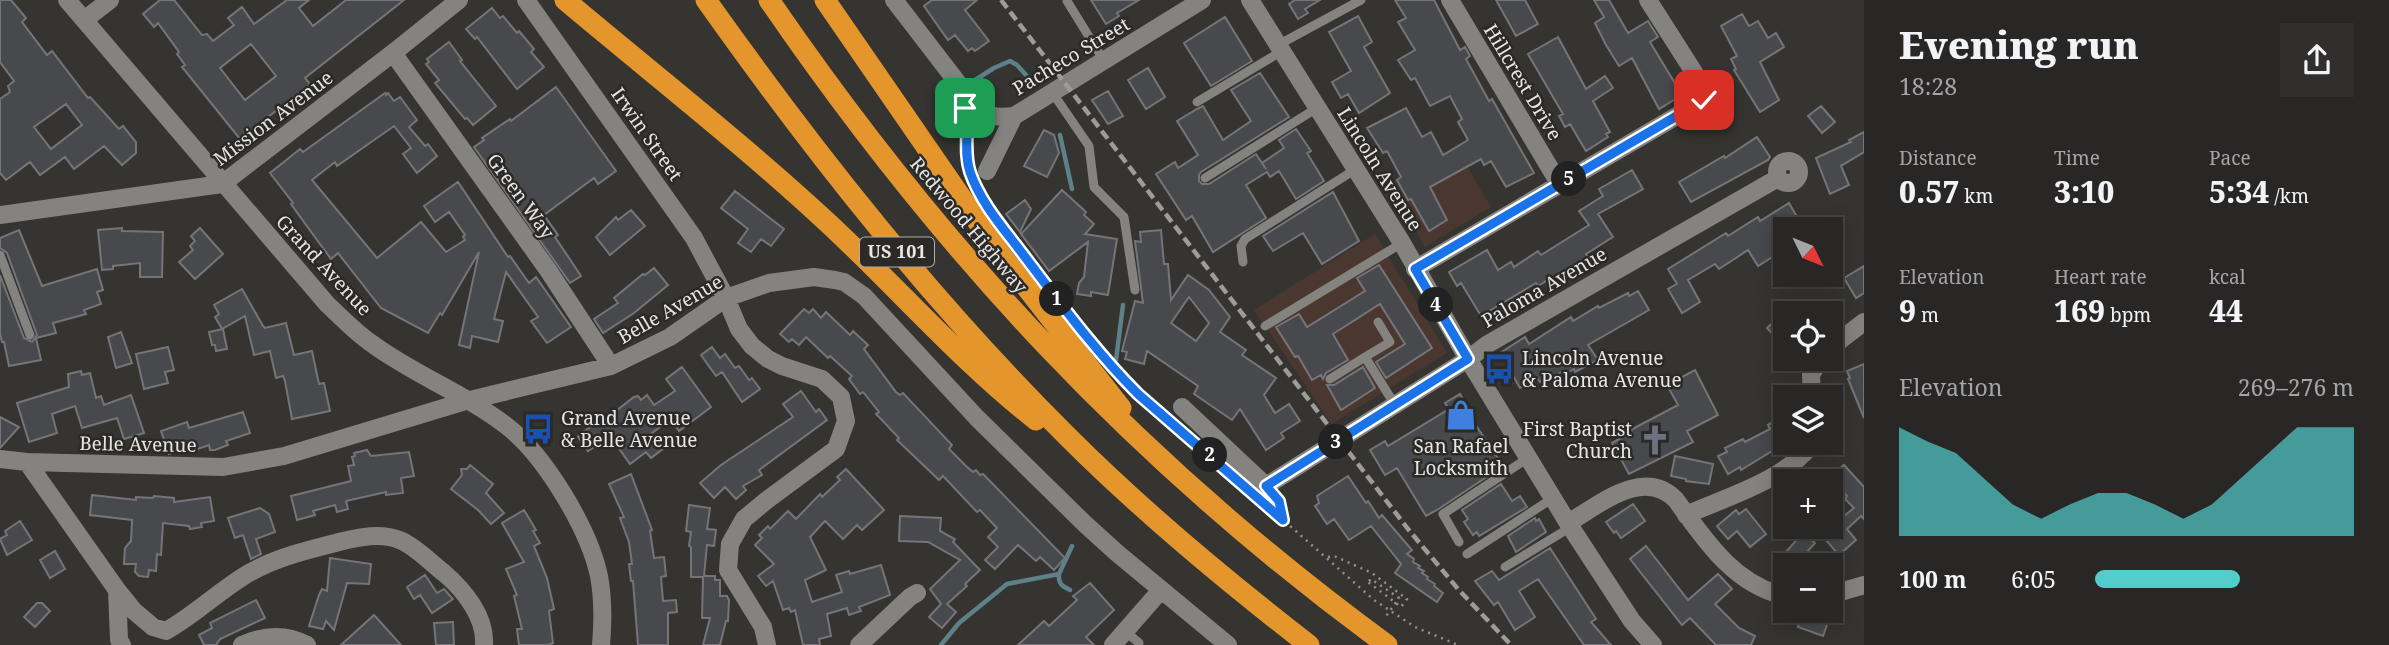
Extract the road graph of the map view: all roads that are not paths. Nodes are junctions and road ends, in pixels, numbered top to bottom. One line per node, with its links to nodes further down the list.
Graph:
1 (67, 0): 16 (street, Grand Avenue)
2 (110, 0): 16 (street)
3 (458, 0): 18 (street, Mission Avenue)
4 (526, 0): 36 (street, Irwin Street)
5 (565, 0): 54 (highway)
6 (706, 0): 54 (highway, US 101)
7 (769, 0): 49 (highway, Redwood Highway / US 101)
8 (825, 0): 49 (highway)
9 (894, 0): 23 (street)
10 (1202, 0): 19 (street, Pacheco Street)
11 (1250, 0): 17 (street, Lincoln Avenue)
12 (1361, 0): 17 (lane)
13 (1450, 0): 29 (street, Hillcrest Drive)
14 (1648, 0): 29 (street)
15 (1067, 1): 19 (lane)
16 (84, 20): 28 (street, Grand Avenue)
17 (1280, 48): 21 (lane); 22 (street, Lincoln Avenue)
18 (393, 53): 28 (street, Mission Avenue); 44 (street, Green Way)
19 (1104, 61): 20 (street, Pacheco Street)
20 (1052, 92): 23 (street, Pacheco Street); 35 (lane)
21 (1197, 102)
22 (1317, 108): 24 (street, Lincoln Avenue); 27 (lane)
23 (1014, 116): 25 (street, Pacheco Street)
24 (1356, 169): 31 (street, Lincoln Avenue); 33 (lane)
25 (980, 175)
26 (1778, 177): 43 (street, Paloma Avenue)
27 (1205, 178)
28 (222, 184): 30 (street, Mission Avenue); 46 (street, Grand Avenue)
29 (1560, 185): 34 (street)
30 (0, 215)
31 (1402, 243): 34 (street, Lincoln Avenue); 39 (lane)
32 (0, 255): 40 (lane)
33 (1243, 262)
34 (1415, 269): 43 (street, Lincoln Avenue)
35 (1135, 290)
36 (726, 298): 44 (street, Belle Avenue); 63 (street, Belle Avenue); 72 (street, Irwin Street)
37 (1378, 322): 42 (lane)
38 (1864, 322): 41 (street)
39 (1265, 326)
40 (30, 335)
41 (1843, 338)
42 (1365, 357): 45 (lane); 47 (lane)
43 (1468, 359): 47 (street, Paloma Avenue); 51 (street, Lincoln Avenue)
44 (611, 366): 46 (street, Belle Avenue)
45 (1330, 379)
46 (466, 401): 53 (street, Belle Avenue); 71 (street, Grand Avenue)
47 (1395, 405): 48 (street, Paloma Avenue)
48 (1182, 407)
49 (1155, 455): 77 (highway, Redwood Highway / US 101)
50 (1803, 455): 56 (street)
51 (1528, 457): 55 (street, Lincoln Avenue); 58 (lane)
52 (0, 459): 53 (street, Belle Avenue)
53 (27, 462): 62 (street)
54 (1115, 482): 76 (highway, US 101)
55 (1553, 498): 57 (street, Lincoln Avenue); 59 (lane)
56 (1686, 514): 57 (street); 64 (street)
57 (1570, 525): 60 (lane); 78 (street, Lincoln Avenue)
58 (1459, 542)
59 (1467, 554)
60 (1505, 567)
61 (1864, 585): 65 (street)
62 (117, 590): 67 (street); 70 (street)
63 (1161, 590): 74 (street); 75 (street, Belle Avenue)
64 (1773, 591)
65 (1843, 591)
66 (917, 593): 73 (street)
67 (122, 645)
68 (242, 645): 69 (street)
69 (307, 645)
70 (484, 645)
71 (601, 645)
72 (767, 645)
73 (859, 645)
74 (1113, 645)
75 (1228, 645)
76 (1309, 645)
77 (1387, 645)
78 (1653, 645)

